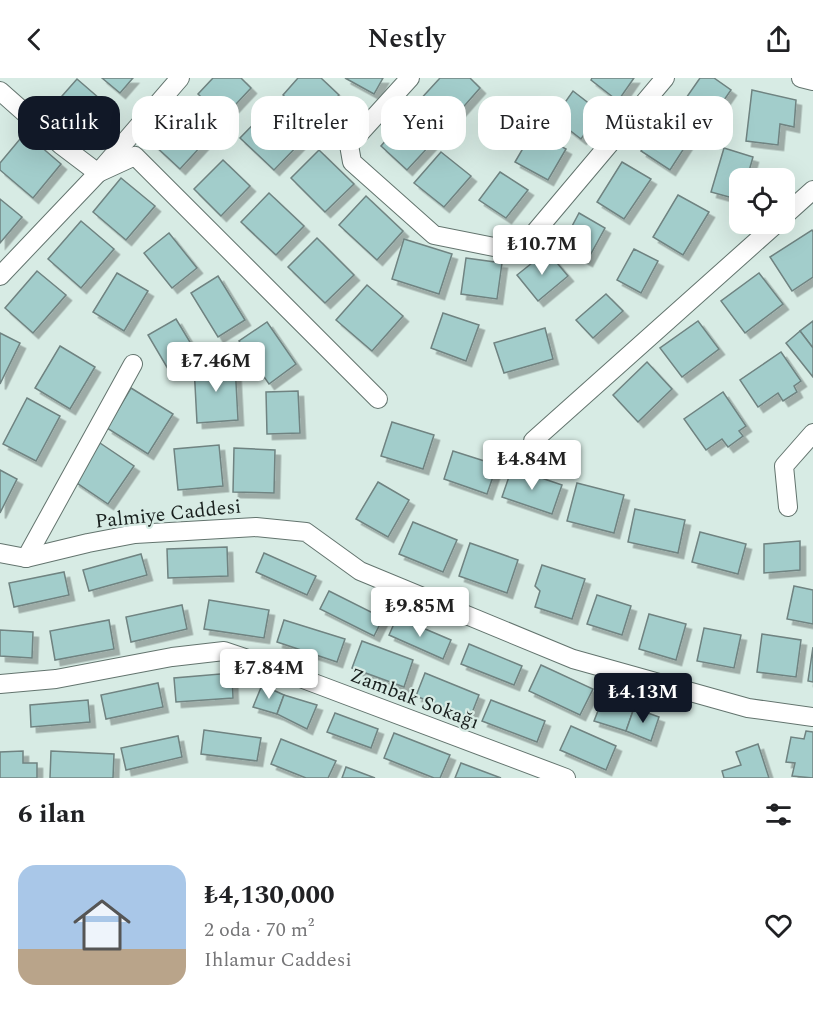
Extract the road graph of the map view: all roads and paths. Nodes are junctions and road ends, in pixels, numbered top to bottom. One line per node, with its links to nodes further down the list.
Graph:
1 (180, 78): 7 (street)
2 (411, 78): 3 (street)
3 (665, 78)
4 (801, 78): 5 (street)
5 (813, 81)
6 (0, 91): 7 (street)
7 (98, 173): 11 (street); 13 (street)
8 (813, 190): 9 (street)
9 (795, 206)
10 (765, 234): 15 (street)
11 (1, 274)
12 (132, 364): 18 (street)
13 (378, 399)
14 (813, 433): 16 (street)
15 (533, 441)
16 (789, 507)
17 (0, 553): 18 (street, Palmiye Caddesi)
18 (27, 558): 20 (street, Palmiye Caddesi)
19 (0, 684): 21 (street, Zambak Sokağı)
20 (813, 717)
21 (566, 778)

